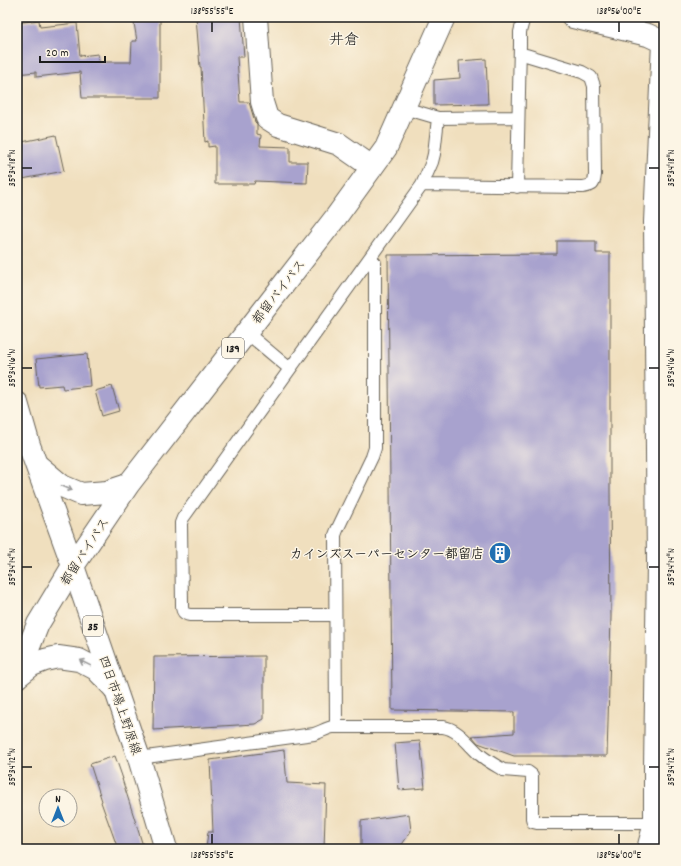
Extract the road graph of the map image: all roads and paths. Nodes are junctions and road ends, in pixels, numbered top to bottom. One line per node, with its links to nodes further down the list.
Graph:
1 (256, 17): 10 (main road)
2 (444, 17): 7 (main road, 都留バイパス / 139)
3 (524, 17): 6 (lane)
4 (574, 17): 5 (main road)
5 (664, 40): 25 (main road)
6 (520, 55): 8 (lane); 12 (lane)
7 (404, 108): 9 (lane); 10 (main road, 都留バイパス / 139)
8 (518, 117): 9 (lane); 12 (lane)
9 (438, 118): 11 (lane)
10 (372, 167): 14 (main road, 都留バイパス / 139)
11 (422, 186): 12 (lane); 13 (lane)
12 (517, 186)
13 (370, 258): 15 (lane); 20 (lane)
14 (246, 332): 15 (lane); 18 (main road, 都留バイパス / 139)
15 (290, 369): 20 (lane)
16 (17, 403): 17 (main road, 四日市場上野原線 / 35)
17 (37, 465): 18 (main road, one-way to 18); 19 (main road, 四日市場上野原線 / 35)
18 (128, 485): 19 (main road, 都留バイパス / 139)
19 (73, 566): 21 (main road, 都留バイパス / 139); 22 (main road, 四日市場上野原線 / 35)
20 (336, 616): 23 (lane)
21 (17, 677): 22 (main road, one-way to 21)
22 (114, 688): 24 (main road, 四日市場上野原線 / 35)
23 (336, 727): 24 (lane); 25 (lane)
24 (139, 758): 26 (main road, 四日市場上野原線 / 35)
25 (654, 824): 27 (main road)
26 (166, 849)
27 (648, 849)

